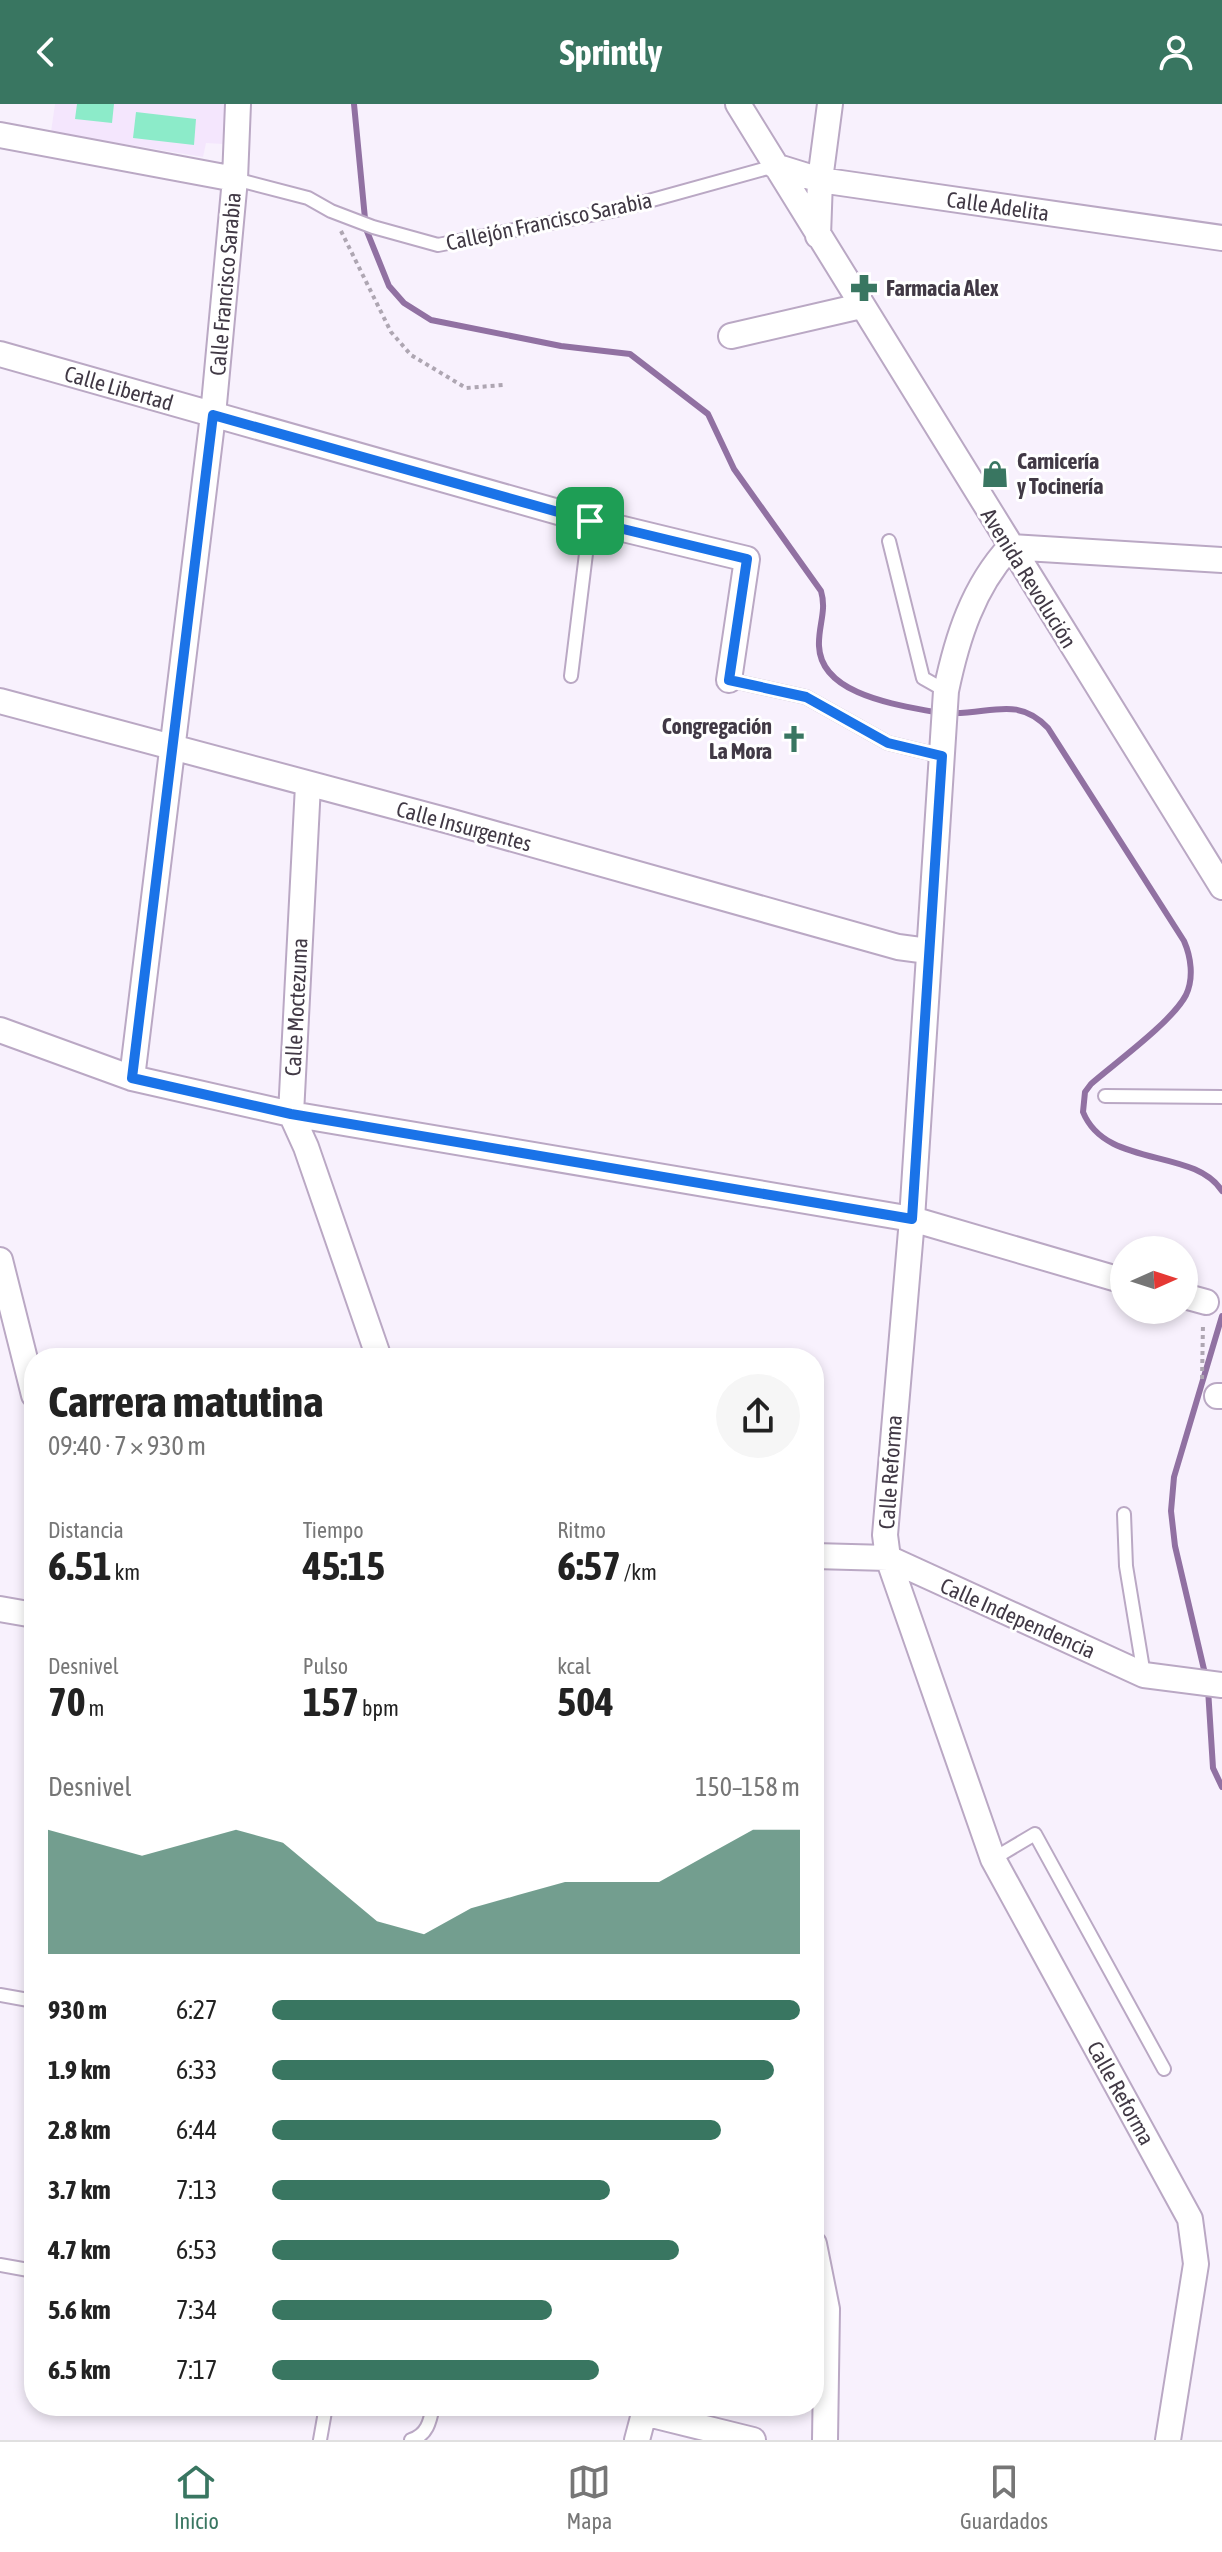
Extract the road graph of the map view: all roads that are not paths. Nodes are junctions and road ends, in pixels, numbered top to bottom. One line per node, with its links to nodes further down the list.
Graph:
1 (238, 104): 6 (street, Calle Francisco Sarabia)
2 (738, 104): 5 (street, Avenida Revolución)
3 (830, 104): 7 (street)
4 (0, 135): 6 (street)
5 (775, 166): 6 (lane, Callejón Francisco Sarabia); 7 (street, Calle Adelita); 8 (street, Avenida Revolución)
6 (235, 179): 13 (street, Calle Francisco Sarabia)
7 (820, 180): 8 (street); 9 (street, Calle Adelita)
8 (818, 236): 10 (street, Avenida Revolución)
9 (1222, 238)
10 (861, 306): 11 (street); 16 (street, Avenida Revolución)
11 (731, 336)
12 (0, 354): 13 (street, Calle Libertad)
13 (213, 415): 14 (street, Calle Libertad); 22 (street, Calle Francisco Sarabia)
14 (590, 521): 18 (lane); 19 (street, Calle Libertad)
15 (889, 541): 20 (lane)
16 (1010, 547): 17 (street); 20 (street, Calle Reforma); 25 (street, Avenida Revolución)
17 (1222, 560)
18 (571, 676)
19 (729, 680): 23 (lane)
20 (946, 691): 23 (street, Calle Reforma)
21 (0, 701): 22 (street, Calle Insurgentes)
22 (170, 749): 24 (street, Calle Insurgentes); 28 (street, Calle Francisco Sarabia)
23 (942, 756): 26 (street, Calle Reforma)
24 (308, 785): 26 (street, Calle Insurgentes); 31 (street, Calle Moctezuma)
25 (1222, 887)
26 (928, 951): 32 (street, Calle Reforma)
27 (0, 1030): 28 (street)
28 (132, 1078): 31 (street)
29 (1105, 1096): 30 (lane)
30 (1222, 1097)
31 (291, 1114): 32 (street); 35 (street, Calle Moctezuma)
32 (912, 1219): 34 (street); 39 (street, Calle Reforma)
33 (0, 1260): 36 (street)
34 (1110, 1277)
35 (376, 1348)
36 (24, 1355)
37 (1124, 1514): 42 (lane)
38 (824, 1556): 39 (street, Calle Independencia)
39 (888, 1558): 42 (street, Calle Independencia); 44 (street, Calle Reforma)
40 (0, 1609): 41 (street)
41 (24, 1613)
42 (1144, 1675): 43 (street, Calle Independencia)
43 (1221, 1685)
44 (993, 1859): 47 (lane); 60 (street, Calle Reforma)
45 (0, 1995): 46 (lane)
46 (24, 1999)
47 (1164, 2069)
48 (0, 2265): 49 (lane)
49 (24, 2269)
50 (824, 2294): 59 (street)
51 (324, 2416): 55 (lane)
52 (431, 2416): 56 (lane)
53 (643, 2416): 57 (street)
54 (669, 2416): 58 (street)
55 (320, 2440)
56 (411, 2440)
57 (637, 2440)
58 (753, 2440)
59 (825, 2440)
60 (1168, 2440)

